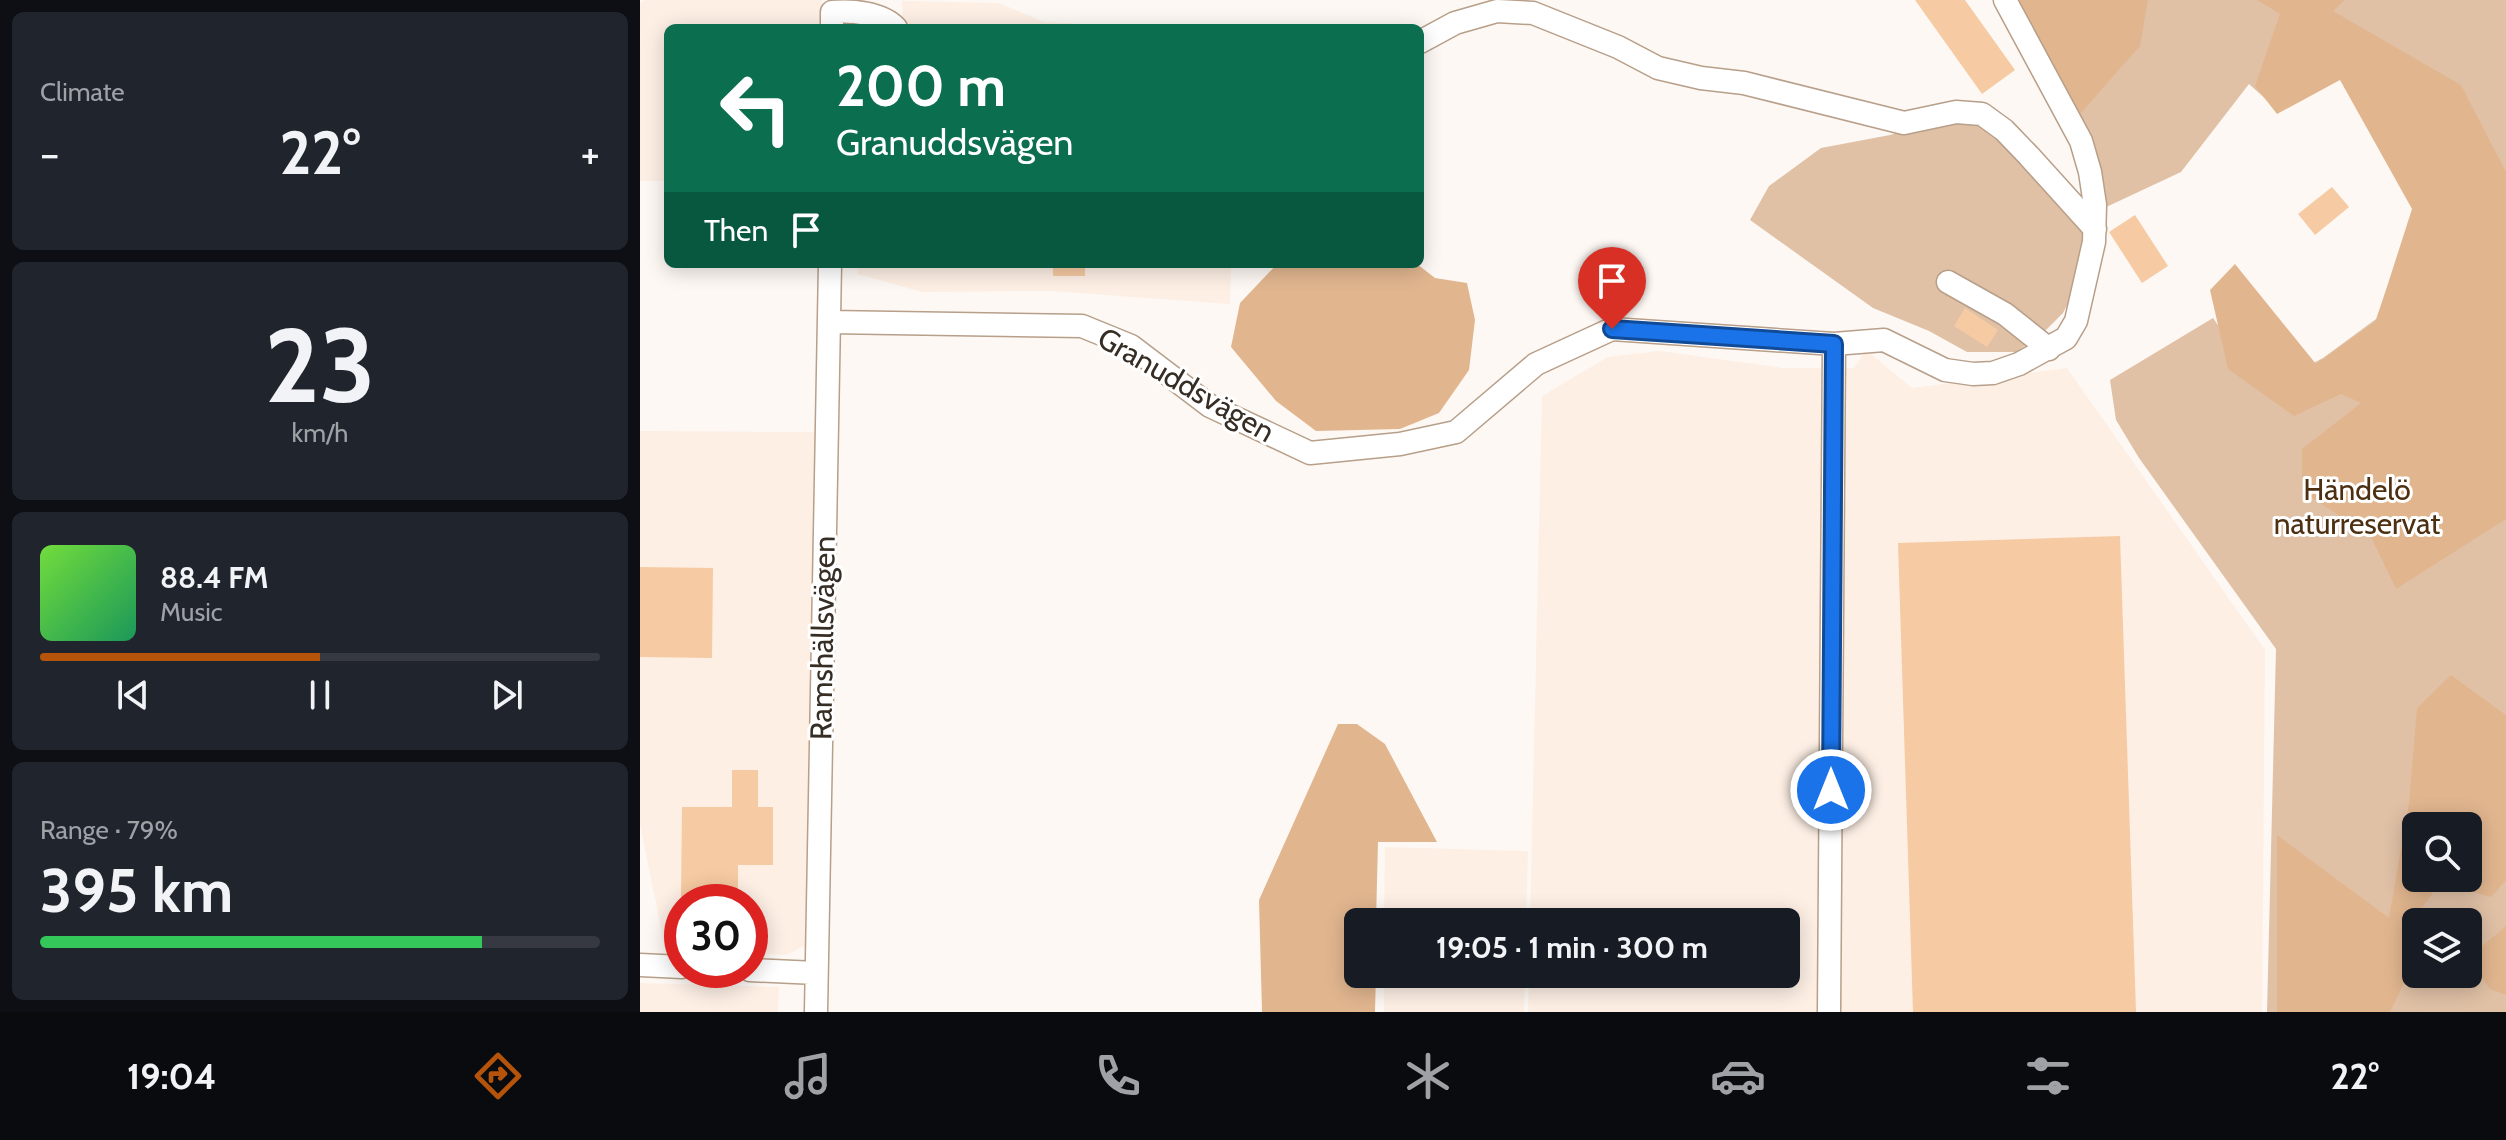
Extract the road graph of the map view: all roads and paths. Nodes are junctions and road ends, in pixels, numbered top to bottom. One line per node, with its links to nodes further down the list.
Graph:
1 (2005, 0): 5 (street)
2 (832, 24): 3 (street)
3 (892, 24)
4 (1424, 40): 5 (street)
5 (2095, 229): 9 (street)
6 (830, 268): 8 (street, Ramshällsvägen)
7 (1948, 282): 9 (street)
8 (829, 322): 10 (street, Granuddsvägen); 14 (street, Ramshällsvägen)
9 (2058, 343): 10 (street, Granuddsvägen)
10 (1834, 344): 16 (street)
11 (640, 965): 12 (street)
12 (664, 966)
13 (768, 971): 14 (street)
14 (816, 973): 15 (street, Ramshällsvägen)
15 (816, 1012)
16 (1829, 1012)

